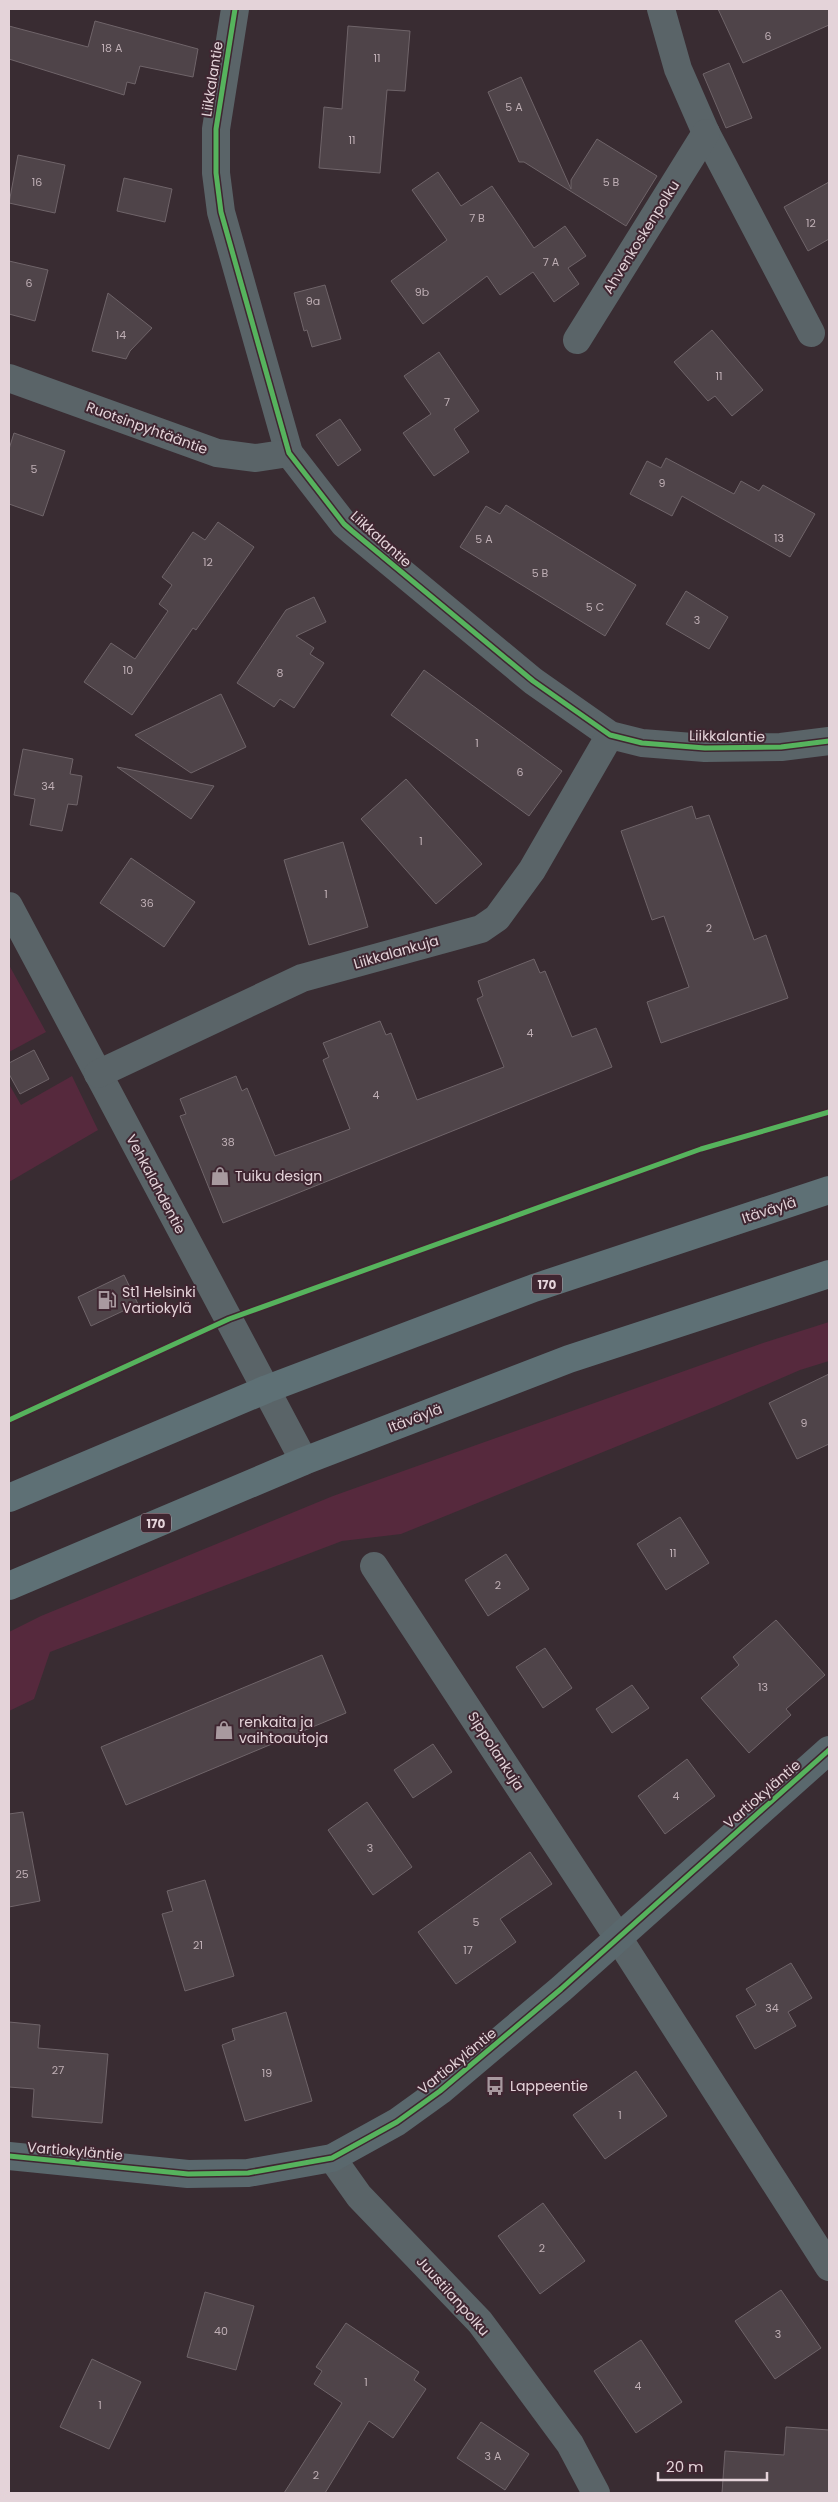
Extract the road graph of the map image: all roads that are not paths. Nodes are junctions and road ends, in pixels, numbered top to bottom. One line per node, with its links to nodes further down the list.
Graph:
1 (235, 9): 7 (street, Liikkalantie)
2 (661, 9): 3 (street)
3 (706, 133): 4 (street); 5 (street, Ahvenkoskenpolku)
4 (811, 333)
5 (577, 340)
6 (9, 378): 7 (street, Ruotsinpyhtääntie)
7 (289, 453): 8 (street, Liikkalantie)
8 (610, 735): 9 (street, Liikkalantie); 11 (street, Liikkalankuja)
9 (829, 741)
10 (9, 906): 11 (street, Vehkalahdentie)
11 (98, 1074): 14 (street, Vehkalahdentie)
12 (829, 1190): 14 (main road, Itäväylä / 170)
13 (829, 1274): 15 (main road, Itäväylä / 170)
14 (267, 1389): 15 (street, Vehkalahdentie); 16 (main road, Itäväylä / 170)
15 (304, 1461): 18 (main road, Itäväylä / 170)
16 (9, 1498)
17 (374, 1566): 20 (street, Sippolankuja)
18 (9, 1586)
19 (829, 1750): 20 (street, Vartiokyläntie)
20 (617, 1936): 22 (street, Vartiokyläntie); 23 (street)
21 (9, 2156): 22 (street, Vartiokyläntie)
22 (332, 2158): 24 (street, Juustilanpolku)
23 (829, 2267)
24 (596, 2493)

